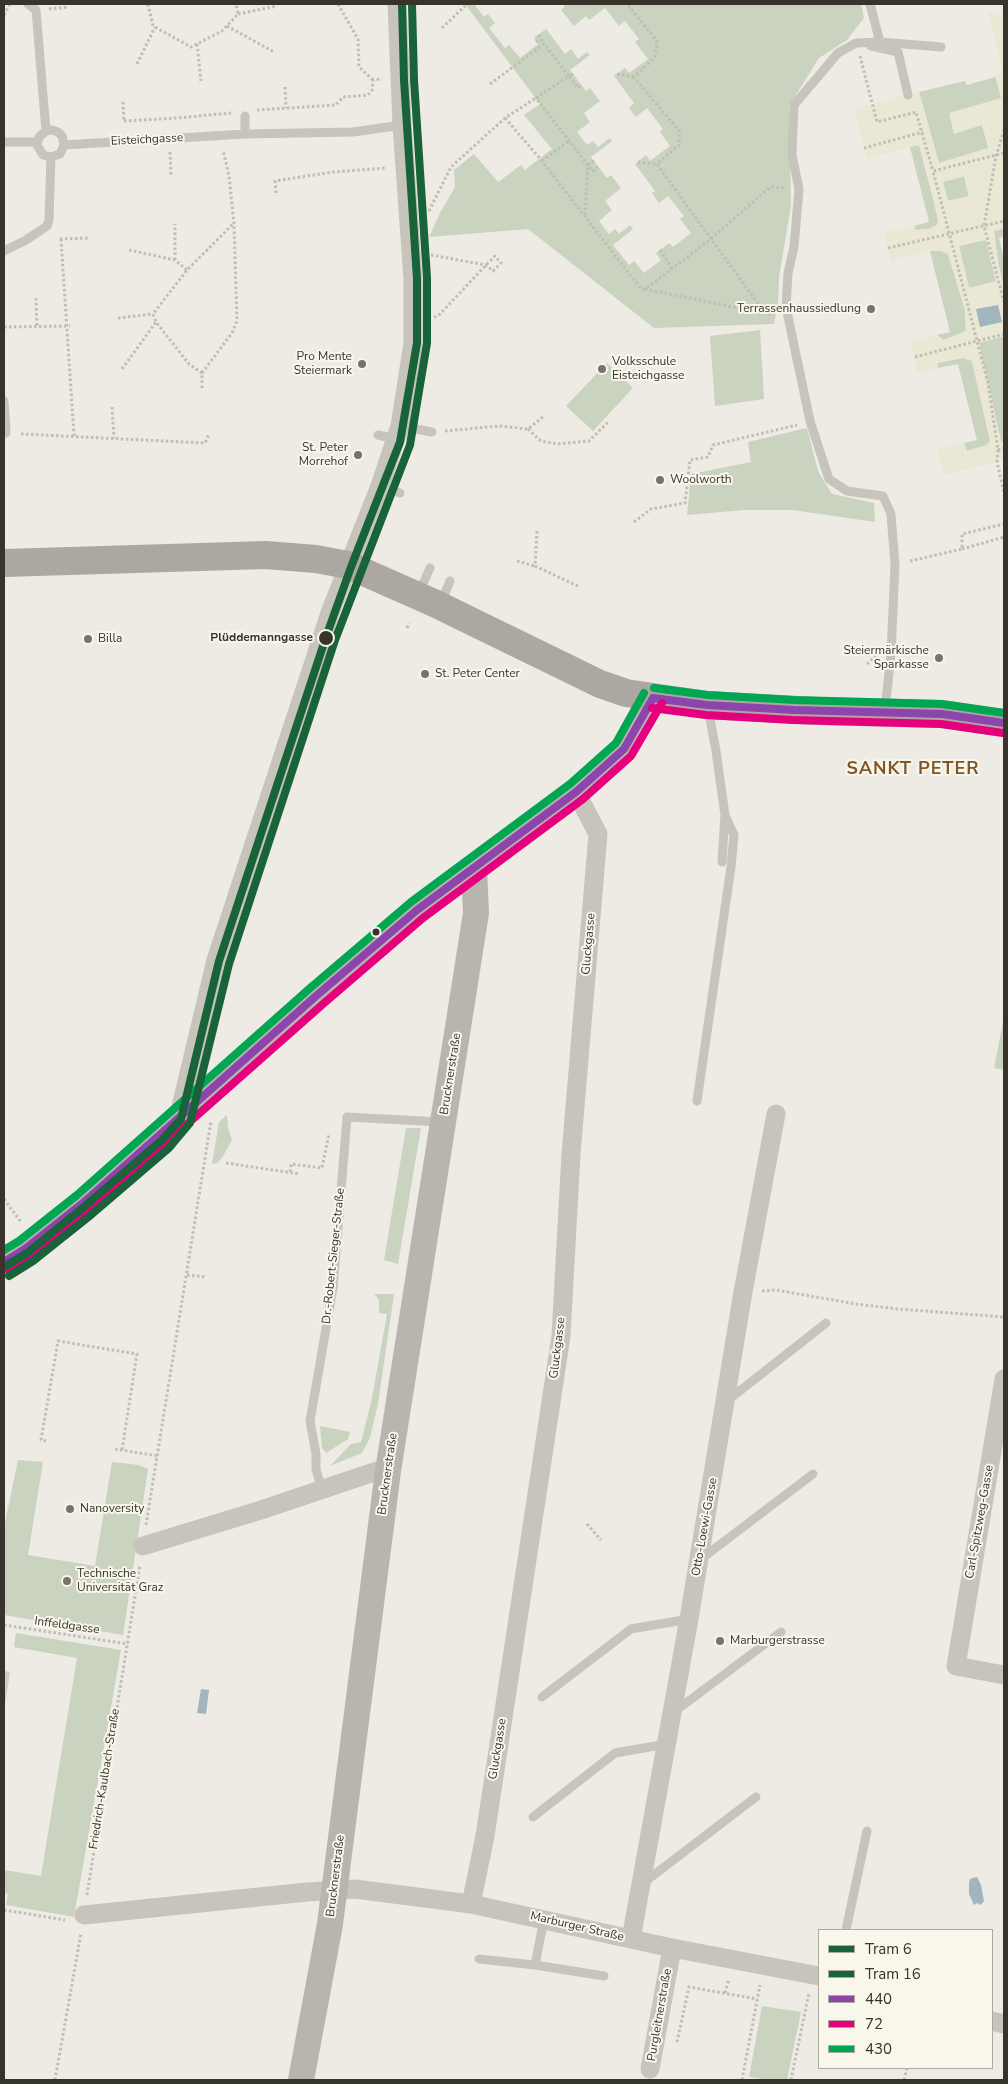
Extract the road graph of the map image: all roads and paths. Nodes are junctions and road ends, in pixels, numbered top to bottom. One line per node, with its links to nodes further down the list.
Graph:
1 (10, 4): 12 (path)
2 (28, 4): 46 (lane)
3 (148, 4): 14 (path)
4 (236, 4): 11 (path)
5 (338, 4): 28 (path)
6 (398, 4): 44 (street)
7 (468, 4): 15 (path)
8 (628, 4): 26 (path)
9 (870, 4): 18 (lane)
10 (278, 6): 11 (path)
11 (238, 14): 13 (path)
12 (4, 15)
13 (227, 26): 19 (path); 22 (path)
14 (155, 27): 19 (path); 23 (path)
15 (442, 28)
16 (536, 42): 20 (path)
17 (856, 42): 18 (lane); 33 (lane); 47 (path); 115 (lane)
18 (880, 42): 21 (lane)
19 (197, 44): 29 (path)
20 (544, 44): 25 (path); 30 (path)
21 (941, 47)
22 (274, 52)
23 (137, 64)
24 (617, 74): 26 (path)
25 (571, 75): 31 (path); 34 (path)
26 (634, 77): 63 (path)
27 (386, 79): 28 (path)
28 (373, 80): 36 (path)
29 (201, 81)
30 (490, 84)
31 (582, 86)
32 (285, 87): 37 (path)
33 (908, 95)
34 (536, 98): 42 (path); 52 (path)
35 (123, 102): 43 (path)
36 (336, 105)
37 (286, 108)
38 (205, 109): 39 (path)
39 (206, 115)
40 (245, 116): 48 (lane)
41 (177, 118): 43 (path)
42 (505, 118): 60 (path); 71 (path)
43 (124, 121): 51 (path)
44 (402, 125): 48 (lane, Eisteichgasse); 120 (street)
45 (1004, 130): 58 (path)
46 (46, 131): 54 (lane); 55 (lane)
47 (923, 132): 56 (path); 67 (path)
48 (245, 134): 49 (lane, Eisteichgasse)
49 (220, 135): 50 (lane, Eisteichgasse); 75 (path)
50 (170, 138): 51 (lane, Eisteichgasse); 68 (path)
51 (125, 141): 55 (lane, Eisteichgasse)
52 (569, 141): 60 (path); 64 (path)
53 (4, 142): 54 (lane)
54 (38, 142): 59 (lane)
55 (64, 145): 59 (lane)
56 (864, 148)
57 (1004, 154): 58 (path)
58 (996, 156): 67 (path); 76 (path)
59 (51, 157): 81 (lane)
60 (542, 161): 72 (path)
61 (594, 161): 64 (path)
62 (638, 162): 63 (path)
63 (657, 164): 80 (path)
64 (588, 165): 66 (path); 72 (path)
65 (392, 167): 70 (path)
66 (598, 167)
67 (933, 171): 77 (path)
68 (171, 177)
69 (770, 187): 80 (path)
70 (276, 193)
71 (428, 212)
72 (585, 217): 88 (path)
73 (1004, 221): 76 (path)
74 (175, 224): 89 (path)
75 (234, 224): 94 (path); 109 (path)
76 (984, 226): 77 (path); 97 (path)
77 (948, 233): 82 (path); 106 (path)
78 (89, 238): 79 (path)
79 (61, 239): 81 (path); 103 (path)
80 (711, 239): 93 (path); 95 (path)
81 (26, 240): 83 (lane)
82 (888, 248)
83 (4, 250)
84 (129, 250): 89 (path)
85 (660, 250): 93 (path)
86 (620, 253): 88 (path)
87 (431, 255): 91 (path)
88 (616, 257): 92 (path)
89 (175, 260): 94 (path)
90 (626, 262): 92 (path)
91 (486, 265): 91 (path); 100 (path)
92 (622, 265): 95 (path)
93 (672, 268): 95 (path)
94 (187, 270): 98 (path)
95 (645, 290)
96 (36, 298): 102 (path)
97 (1004, 302)
98 (153, 314): 99 (path); 101 (path)
99 (118, 318)
100 (430, 320)
101 (156, 322): 108 (path); 109 (path)
102 (37, 326): 103 (path); 104 (path)
103 (68, 326): 121 (path)
104 (4, 327)
105 (1004, 334): 106 (path)
106 (977, 342): 107 (path); 124 (path)
107 (915, 357)
108 (122, 369)
109 (202, 373): 110 (path)
110 (202, 388)
111 (4, 401): 118 (lane)
112 (112, 407): 122 (path)
113 (544, 416): 116 (path)
114 (609, 422): 116 (path)
115 (810, 422): 128 (path); 136 (lane)
116 (528, 429): 117 (path)
117 (432, 432): 120 (lane)
118 (5, 433): 121 (path)
119 (210, 434): 122 (path)
120 (391, 434): 125 (street)
121 (74, 436): 122 (path)
122 (114, 438)
123 (1004, 448): 124 (path)
124 (998, 450): 126 (path)
125 (380, 486): 127 (lane); 135 (street)
126 (1004, 492)
127 (400, 493)
128 (634, 522)
129 (1004, 524): 132 (path)
130 (537, 531): 137 (path)
131 (1004, 537): 132 (path)
132 (962, 549): 136 (path)
133 (517, 561): 137 (path)
134 (4, 562): 135 (main road)
135 (348, 565): 140 (main road); 157 (street)
136 (895, 565): 147 (lane)
137 (535, 566): 139 (path)
138 (430, 568): 140 (lane)
139 (580, 587)
140 (436, 594): 145 (main road)
141 (409, 623): 142 (path)
142 (407, 628)
143 (877, 654): 144 (path)
144 (867, 664)
145 (653, 698): 146 (main road); 149 (main road)
146 (707, 705): 147 (main road); 150 (lane)
147 (885, 713): 148 (main road)
148 (1004, 723)
149 (576, 792): 152 (main road); 196 (street, Gluckgasse)
150 (725, 815): 151 (lane); 153 (lane)
151 (722, 862)
152 (474, 869): 157 (main road); 158 (main road, Brucknerstraße)
153 (697, 1101)
154 (776, 1114): 167 (street, Otto-Loewi-Gasse)
155 (347, 1117): 158 (lane); 160 (path); 178 (lane, Dr.-Robert-Sieger-Straße)
156 (212, 1118): 165 (path)
157 (175, 1122): 164 (main road)
158 (443, 1122): 176 (main road, Brucknerstraße)
159 (226, 1163): 160 (path)
160 (290, 1172): 161 (path)
161 (300, 1174)
162 (4, 1199): 163 (path)
163 (21, 1222)
164 (4, 1262)
165 (187, 1274): 166 (path); 175 (path)
166 (206, 1277)
167 (744, 1292): 168 (path); 171 (street, Otto-Loewi-Gasse)
168 (1004, 1317)
169 (826, 1323): 171 (lane)
170 (1004, 1379): 187 (street, Carl-Spitzweg-Gasse)
171 (726, 1401): 182 (street, Otto-Loewi-Gasse)
172 (46, 1441): 174 (path)
173 (115, 1449): 174 (path)
174 (122, 1450): 175 (path)
175 (158, 1456): 181 (path)
176 (388, 1471): 178 (street); 195 (main road, Brucknerstraße)
177 (813, 1474): 182 (lane)
178 (322, 1489): 181 (street)
179 (587, 1524): 180 (path)
180 (601, 1540)
181 (143, 1546): 186 (path)
182 (699, 1561): 183 (street, Otto-Loewi-Gasse)
183 (689, 1619): 188 (lane); 189 (street, Otto-Loewi-Gasse)
184 (4, 1625): 186 (path, Inffeldgasse)
185 (781, 1632): 189 (lane)
186 (128, 1644): 198 (path, Friedrich-Kaulbach-Straße)
187 (1004, 1675)
188 (542, 1697)
189 (672, 1714): 190 (street, Otto-Loewi-Gasse)
190 (667, 1744): 192 (lane); 194 (street, Otto-Loewi-Gasse)
191 (756, 1797): 194 (lane)
192 (533, 1817)
193 (867, 1831): 200 (lane)
194 (642, 1884): 201 (street, Otto-Loewi-Gasse)
195 (334, 1890): 196 (street, Marburger Straße); 198 (street); 214 (main road, Brucknerstraße)
196 (471, 1904): 199 (street, Marburger Straße)
197 (4, 1910): 198 (path)
198 (76, 1918): 213 (path, Friedrich-Kaulbach-Straße)
199 (544, 1919): 201 (street, Marburger Straße); 204 (lane)
200 (846, 1929)
201 (631, 1939): 202 (street, Marburger Straße)
202 (672, 1948): 208 (street, Marburger Straße); 211 (street, Purgleitnerstraße)
203 (479, 1959): 204 (lane)
204 (536, 1964): 206 (lane)
205 (730, 1975): 209 (path)
206 (604, 1976)
207 (761, 1980): 210 (path)
208 (814, 1983): 216 (path)
209 (725, 1993): 210 (path); 211 (path)
210 (757, 1999): 215 (path)
211 (654, 2046): 212 (street, Purgleitnerstraße)
212 (651, 2072)
213 (55, 2080)
214 (301, 2080)
215 (743, 2080)
216 (791, 2080)

